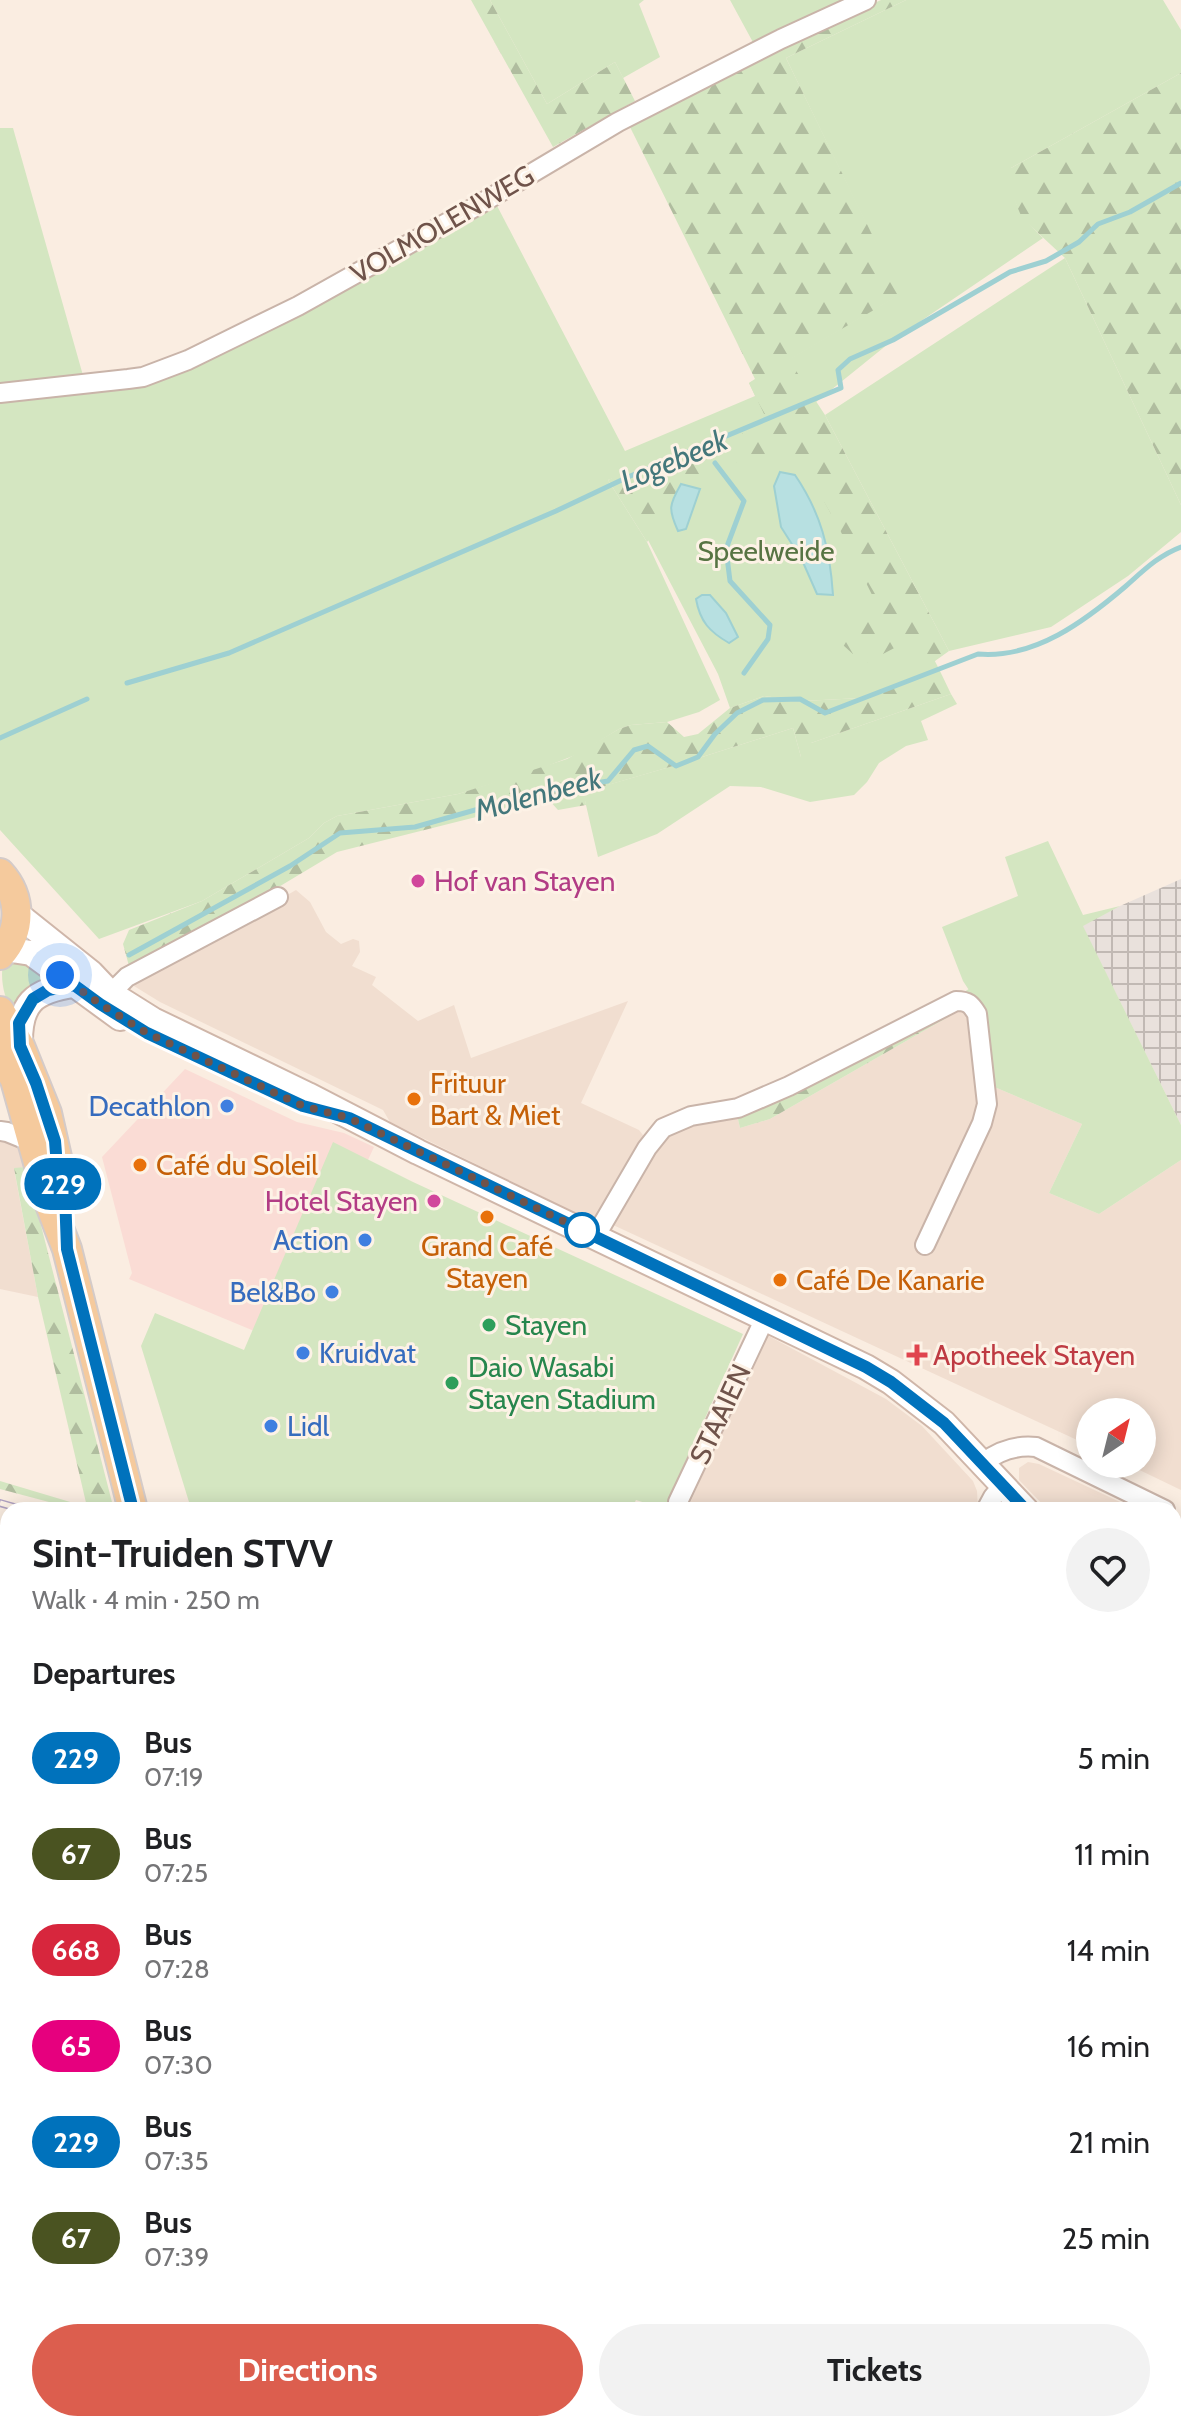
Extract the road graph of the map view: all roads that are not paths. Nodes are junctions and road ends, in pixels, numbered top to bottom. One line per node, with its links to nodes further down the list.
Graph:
1 (866, 0): 2 (street, VOLMOLENWEG)
2 (0, 393)
3 (0, 873): 5 (main road)
4 (278, 897): 8 (street)
5 (17, 914): 6 (main road); 8 (main road)
6 (3, 952): 7 (main road)
7 (74, 985): 8 (main road); 10 (main road)
8 (105, 999): 15 (main road)
9 (0, 1011): 10 (main road)
10 (10, 1049): 12 (main road); 17 (main road)
11 (0, 1075): 12 (main road)
12 (23, 1112): 14 (main road)
13 (0, 1131): 14 (street)
14 (34, 1143): 17 (main road)
15 (595, 1237): 16 (street); 18 (main road)
16 (925, 1245)
17 (67, 1249): 21 (main road)
18 (765, 1318): 19 (main road); 22 (street, STAAIEN)
19 (983, 1463): 20 (main road); 25 (street)
20 (1003, 1485): 23 (street); 24 (main road)
21 (131, 1502)
22 (678, 1502)
23 (990, 1502)
24 (1019, 1502)
25 (1149, 1502)

